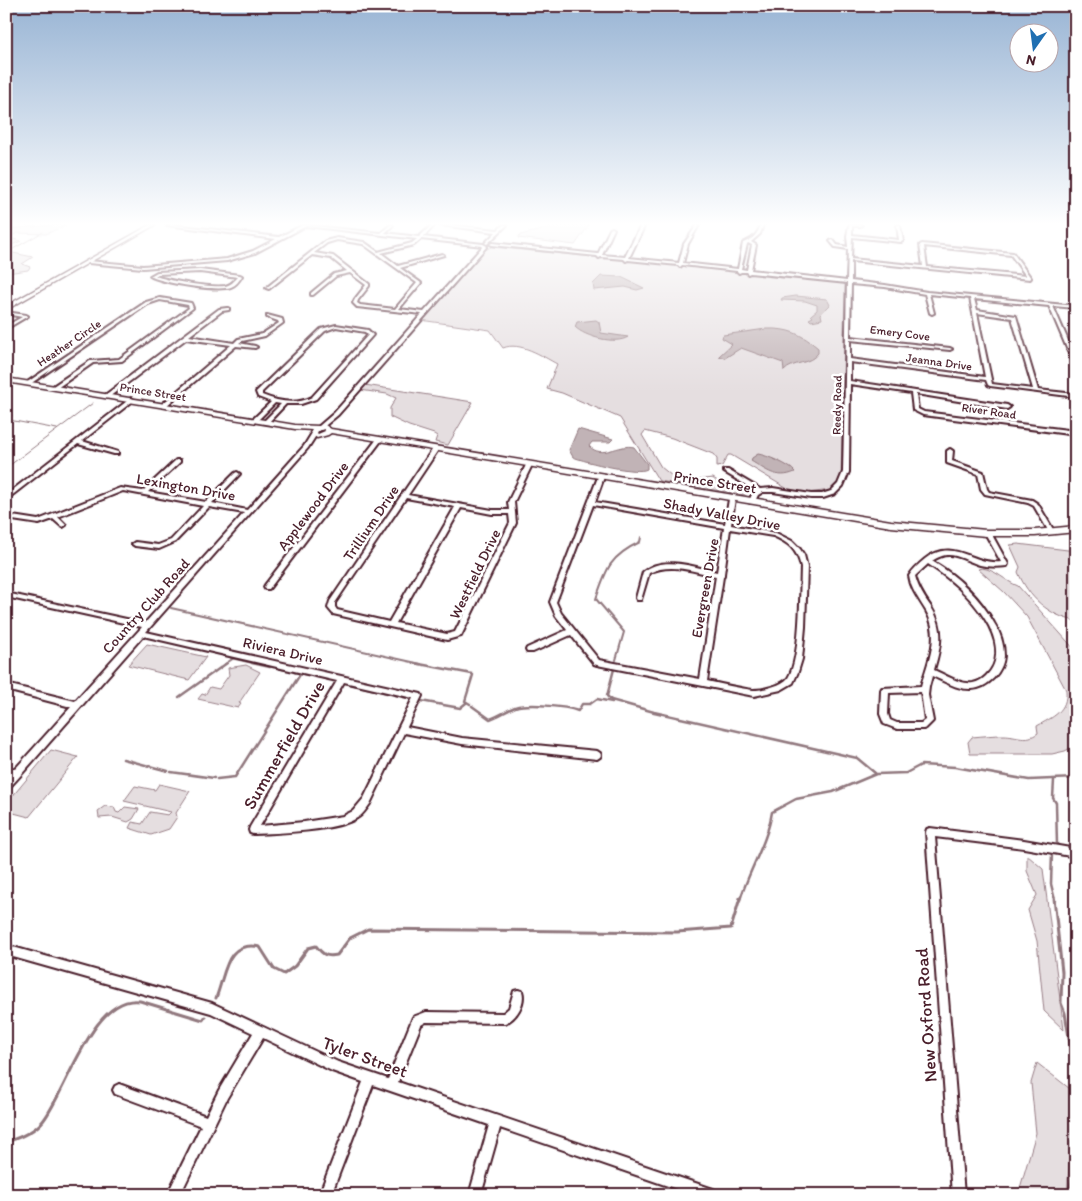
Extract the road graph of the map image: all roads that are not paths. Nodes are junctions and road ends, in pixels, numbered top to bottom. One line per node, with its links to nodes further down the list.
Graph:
1 (55, 281): 16 (main road)
2 (172, 281): 3 (street)
3 (235, 281)
4 (277, 281): 11 (street)
5 (328, 281): 13 (street)
6 (363, 281): 21 (street)
7 (417, 281): 21 (street)
8 (453, 281): 24 (street, Country Club Road)
9 (839, 281): 10 (street)
10 (850, 282): 12 (street); 29 (street, Reedy Road)
11 (268, 288)
12 (927, 293): 14 (street); 25 (street)
13 (312, 294)
14 (972, 297): 17 (street); 22 (street, Jeanna Drive)
15 (6, 302): 16 (street)
16 (15, 304): 19 (main road)
17 (1050, 304): 18 (street); 34 (street)
18 (1076, 307)
19 (6, 308)
20 (227, 308): 28 (street)
21 (396, 310): 24 (street)
22 (974, 311): 35 (street, Jeanna Drive); 40 (street)
23 (6, 312): 27 (street)
24 (424, 313): 51 (street, Country Club Road)
25 (932, 313)
26 (269, 316): 30 (street)
27 (6, 328)
28 (184, 337): 30 (street); 42 (street)
29 (848, 338): 32 (street, Emery Cove); 33 (street, Reedy Road)
30 (234, 344): 31 (street); 47 (street)
31 (255, 347)
32 (950, 349)
33 (849, 360): 35 (street, Jeanna Drive); 37 (street, Reedy Road)
34 (1076, 365)
35 (988, 378): 40 (street)
36 (6, 380): 38 (main road, Prince Street)
37 (849, 382): 41 (street, River Road); 63 (street, Reedy Road)
38 (28, 383): 39 (main road, Prince Street); 39 (street, Heather Circle)
39 (55, 387): 42 (main road, Prince Street)
40 (1036, 391): 43 (street)
41 (912, 394): 48 (street, River Road); 52 (street, River Road)
42 (107, 396): 44 (main road, Prince Street)
43 (1076, 396)
44 (131, 400): 47 (main road, Prince Street); 54 (street)
45 (274, 401): 46 (street); 46 (street); 49 (street)
46 (285, 402): 50 (street)
47 (164, 405): 49 (main road, Prince Street)
48 (1007, 407)
49 (256, 420): 50 (main road, Prince Street)
50 (266, 422): 51 (main road, Prince Street)
51 (321, 431): 53 (main road, Prince Street); 72 (street, Country Club Road)
52 (1076, 433)
53 (379, 440): 55 (main road, Prince Street); 84 (street, Applewood Drive)
54 (78, 442): 57 (street); 66 (street)
55 (435, 450): 59 (main road, Prince Street); 65 (street, Trillium Drive)
56 (950, 451): 79 (street)
57 (116, 453)
58 (178, 461): 64 (street)
59 (529, 465): 62 (main road, Prince Street); 73 (street, Westfield Drive)
60 (726, 470): 63 (street)
61 (237, 474): 70 (street)
62 (601, 477): 67 (main road, Prince Street); 69 (street)
63 (760, 491): 68 (street)
64 (145, 492): 70 (street, Lexington Drive); 75 (street, Lexington Drive)
65 (404, 496): 71 (street); 87 (street, Trillium Drive)
66 (6, 498)
67 (732, 498): 68 (main road, Prince Street); 77 (street, Evergreen Drive)
68 (752, 502): 80 (main road, Prince Street)
69 (591, 503): 77 (street, Shady Valley Drive); 89 (street)
70 (208, 504): 72 (street, Lexington Drive); 81 (street)
71 (459, 506): 73 (street); 87 (street)
72 (248, 512): 88 (street, Country Club Road)
73 (511, 512): 87 (street, Westfield Drive)
74 (6, 517): 75 (street, Lexington Drive)
75 (55, 517): 76 (street)
76 (62, 525)
77 (729, 526): 83 (street, Evergreen Drive); 94 (street, Shady Valley Drive)
78 (1076, 528): 79 (main road, Prince Street)
79 (1051, 531): 80 (main road, Prince Street)
80 (988, 533): 82 (street)
81 (135, 544)
82 (927, 561): 92 (street); 92 (street)
83 (721, 575): 86 (street); 94 (street, Evergreen Drive)
84 (267, 586)
85 (6, 595): 88 (street)
86 (639, 598)
87 (391, 625)
88 (148, 626): 90 (street, Country Club Road)
89 (572, 631): 91 (street); 94 (street, Shady Valley Drive)
90 (141, 633): 93 (street, Riviera Drive); 98 (street, Country Club Road)
91 (530, 650)
92 (930, 672): 96 (street)
93 (342, 679): 97 (street, Riviera Drive); 99 (street, Summerfield Drive)
94 (703, 683)
95 (6, 687): 98 (street)
96 (924, 689): 96 (street)
97 (418, 696): 99 (street, Summerfield Drive)
98 (77, 705): 102 (street, Country Club Road)
99 (402, 729): 100 (street)
100 (597, 755)
101 (6, 770): 102 (street)
102 (16, 773): 103 (street, Country Club Road)
103 (6, 785)
104 (1076, 854): 117 (street, New Oxford Road)
105 (6, 950): 107 (street, Tyler Street)
106 (518, 995): 109 (street)
107 (260, 1031): 108 (street, Tyler Street); 112 (street)
108 (370, 1078): 109 (street, Tyler Street); 114 (street)
109 (392, 1086): 111 (street, Tyler Street)
110 (119, 1090): 112 (street)
111 (496, 1121): 115 (street); 116 (street, Tyler Street)
112 (208, 1123): 113 (street)
113 (173, 1195)
114 (325, 1195)
115 (475, 1195)
116 (713, 1195)
117 (958, 1195)

